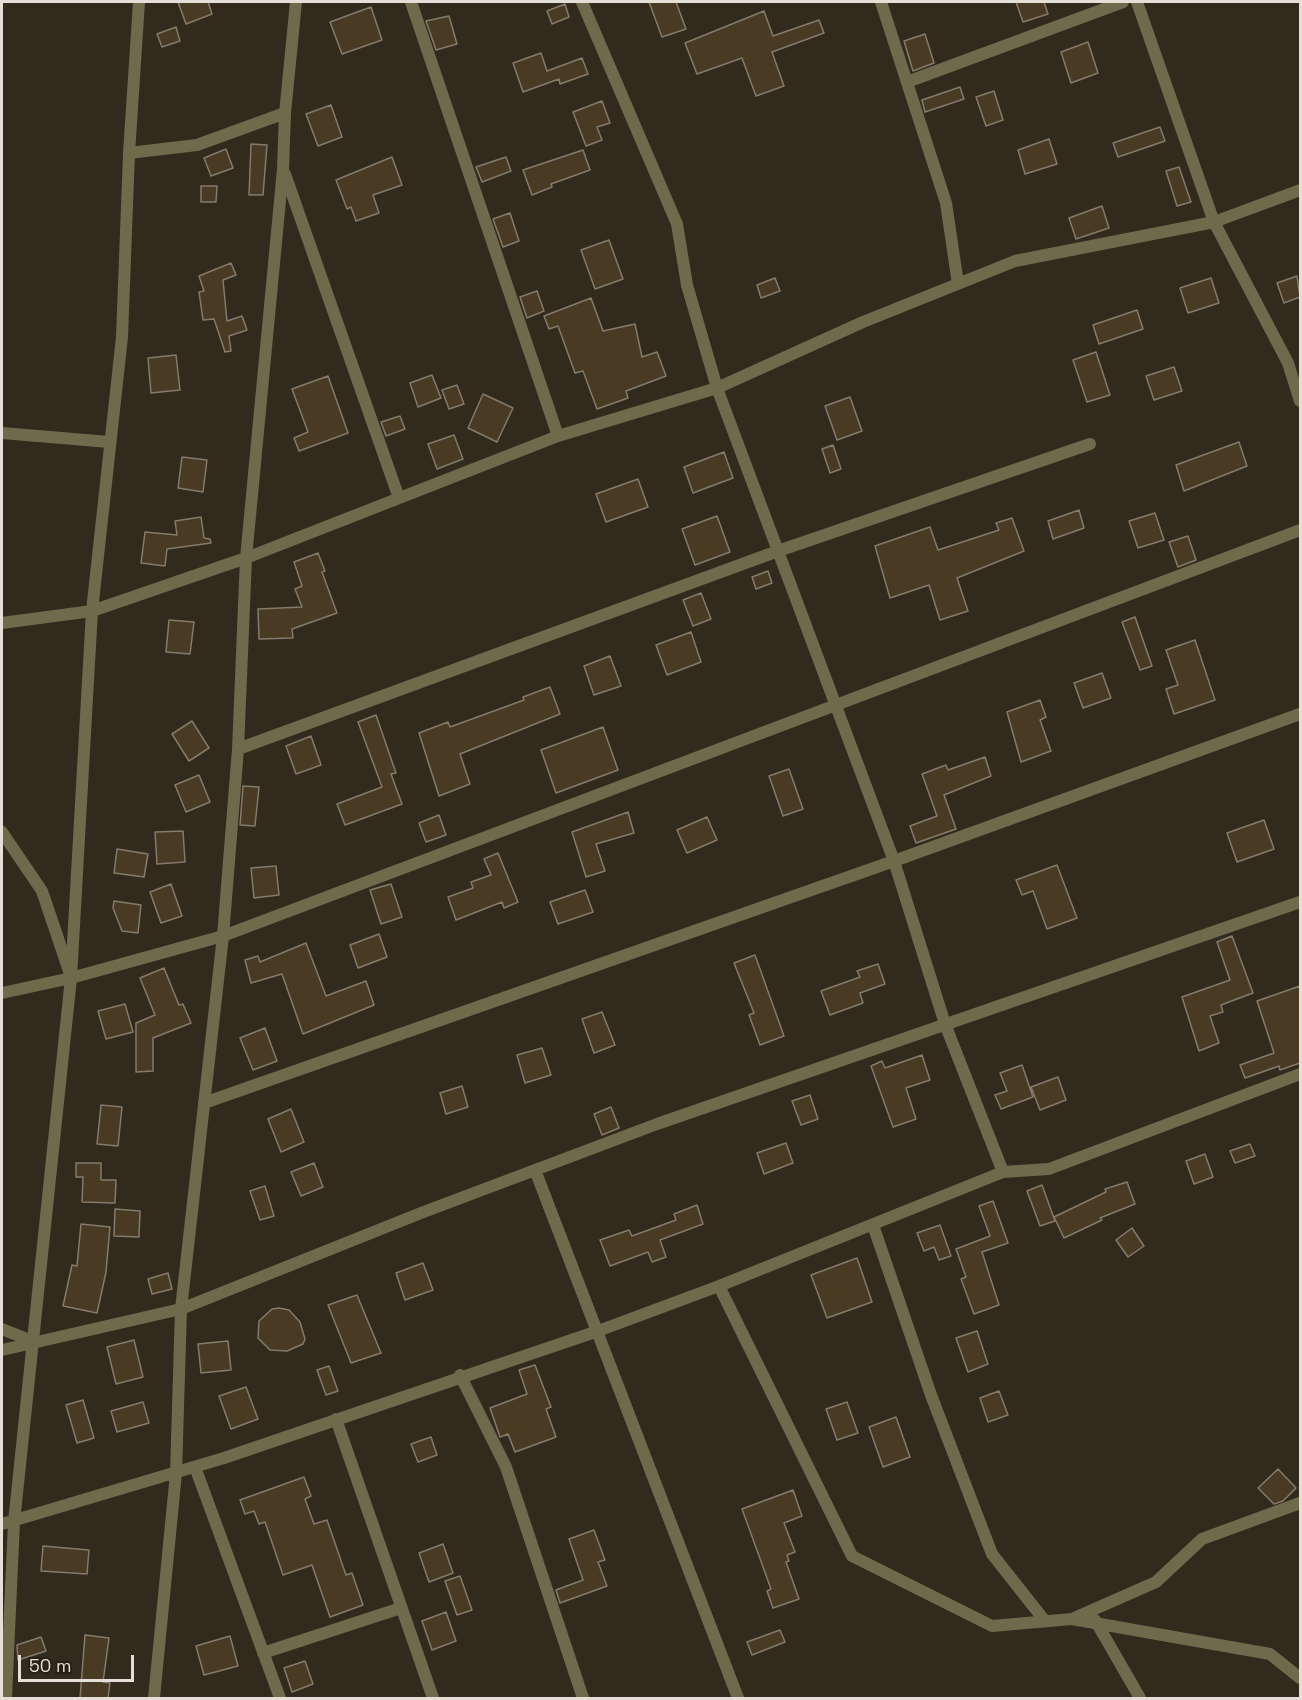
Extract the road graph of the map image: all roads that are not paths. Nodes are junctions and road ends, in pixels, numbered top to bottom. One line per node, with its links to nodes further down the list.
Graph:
1 (139, 2): 10 (street)
2 (296, 2): 9 (street)
3 (411, 2): 18 (street)
4 (582, 2): 15 (street)
5 (881, 2): 8 (street)
6 (1123, 2): 8 (street)
7 (1137, 2): 13 (street)
8 (907, 82): 14 (street)
9 (285, 113): 10 (street); 11 (street)
10 (129, 153): 19 (street)
11 (284, 169): 21 (street); 24 (street)
12 (1300, 190): 13 (street)
13 (1214, 222): 14 (street); 16 (street)
14 (958, 284): 15 (street)
15 (717, 387): 18 (street); 23 (street)
16 (1300, 401)
17 (2, 433): 19 (street)
18 (558, 436): 21 (street)
19 (109, 442): 25 (street)
20 (1090, 444): 23 (street)
21 (399, 498): 24 (street)
22 (1300, 530): 27 (street)
23 (778, 551): 27 (street); 29 (street)
24 (246, 558): 25 (street); 29 (street)
25 (92, 611): 26 (street); 34 (street)
26 (2, 623)
27 (837, 704): 31 (street); 33 (street)
28 (1300, 714): 31 (street)
29 (237, 749): 33 (street)
30 (2, 832): 34 (street)
31 (894, 861): 36 (street); 38 (street)
32 (1300, 902): 36 (street)
33 (223, 936): 34 (street); 38 (street)
34 (71, 978): 35 (street); 46 (street)
35 (2, 993)
36 (945, 1024): 39 (street); 40 (street)
37 (1300, 1074): 40 (street)
38 (204, 1103): 43 (street)
39 (535, 1170): 43 (street); 45 (street)
40 (1002, 1172): 41 (street)
41 (873, 1225): 42 (street); 58 (street)
42 (719, 1286): 45 (street); 58 (street)
43 (181, 1309): 46 (street); 51 (street)
44 (2, 1329): 46 (street)
45 (597, 1331): 48 (street); 67 (street)
46 (32, 1341): 47 (street); 53 (street)
47 (2, 1350)
48 (460, 1376): 49 (street); 66 (street)
49 (336, 1419): 50 (street); 55 (street)
50 (195, 1467): 51 (street); 60 (street)
51 (176, 1473): 53 (street); 63 (street)
52 (1300, 1503): 56 (street)
53 (14, 1522): 54 (street); 62 (street)
54 (2, 1524)
55 (401, 1608): 60 (street); 65 (street)
56 (1091, 1611): 57 (street); 59 (street)
57 (1072, 1619): 58 (street); 59 (street)
58 (1045, 1621)
59 (1097, 1623): 61 (street); 68 (street)
60 (263, 1653): 64 (street)
61 (1300, 1678)
62 (6, 1698)
63 (154, 1698)
64 (280, 1698)
65 (433, 1698)
66 (583, 1698)
67 (738, 1698)
68 (1140, 1698)

